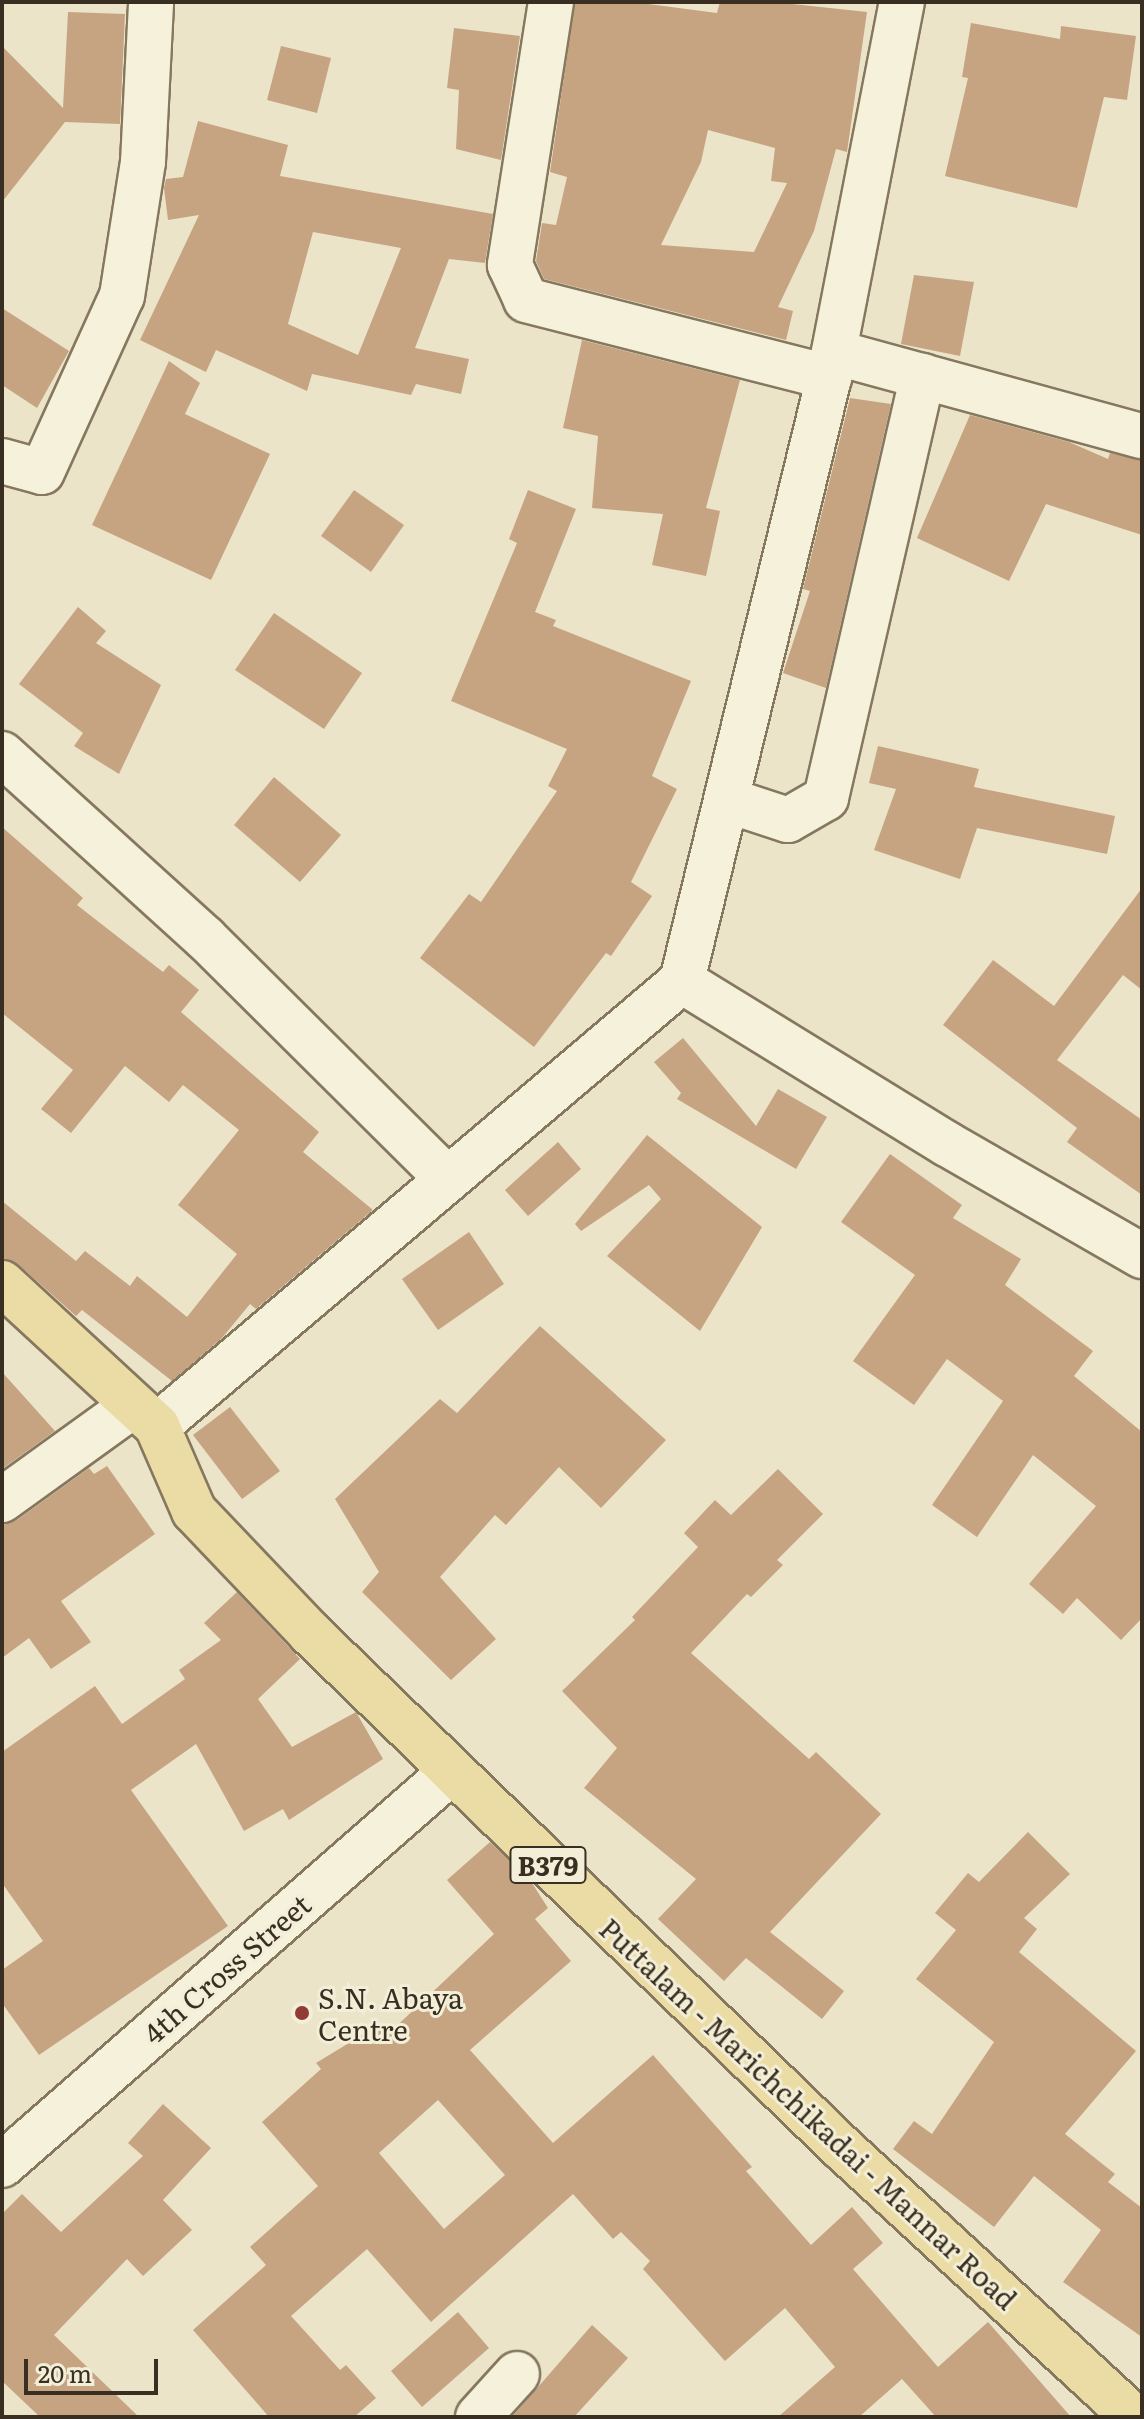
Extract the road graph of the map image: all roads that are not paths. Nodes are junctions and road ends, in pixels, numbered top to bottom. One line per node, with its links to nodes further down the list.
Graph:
1 (151, 2): 7 (street)
2 (551, 2): 4 (street)
3 (902, 2): 4 (street)
4 (831, 364): 5 (street); 9 (street)
5 (923, 376): 6 (street); 9 (street)
6 (1142, 436)
7 (2, 461)
8 (2, 754): 11 (street)
9 (727, 800): 10 (street)
10 (682, 981): 11 (street); 12 (street)
11 (448, 1179): 14 (street)
12 (1142, 1256)
13 (2, 1283): 14 (main road, Puttalam - Marichchikadai - Mannar Road / B379)
14 (144, 1416): 15 (street); 16 (main road, Puttalam - Marichchikadai - Mannar Road / B379)
15 (2, 1500)
16 (451, 1772): 17 (street, 4th Cross Street); 20 (main road, Puttalam - Marichchikadai - Mannar Road / B379)
17 (2, 2165)
18 (517, 2374): 19 (street)
19 (478, 2417)
20 (1134, 2417)

